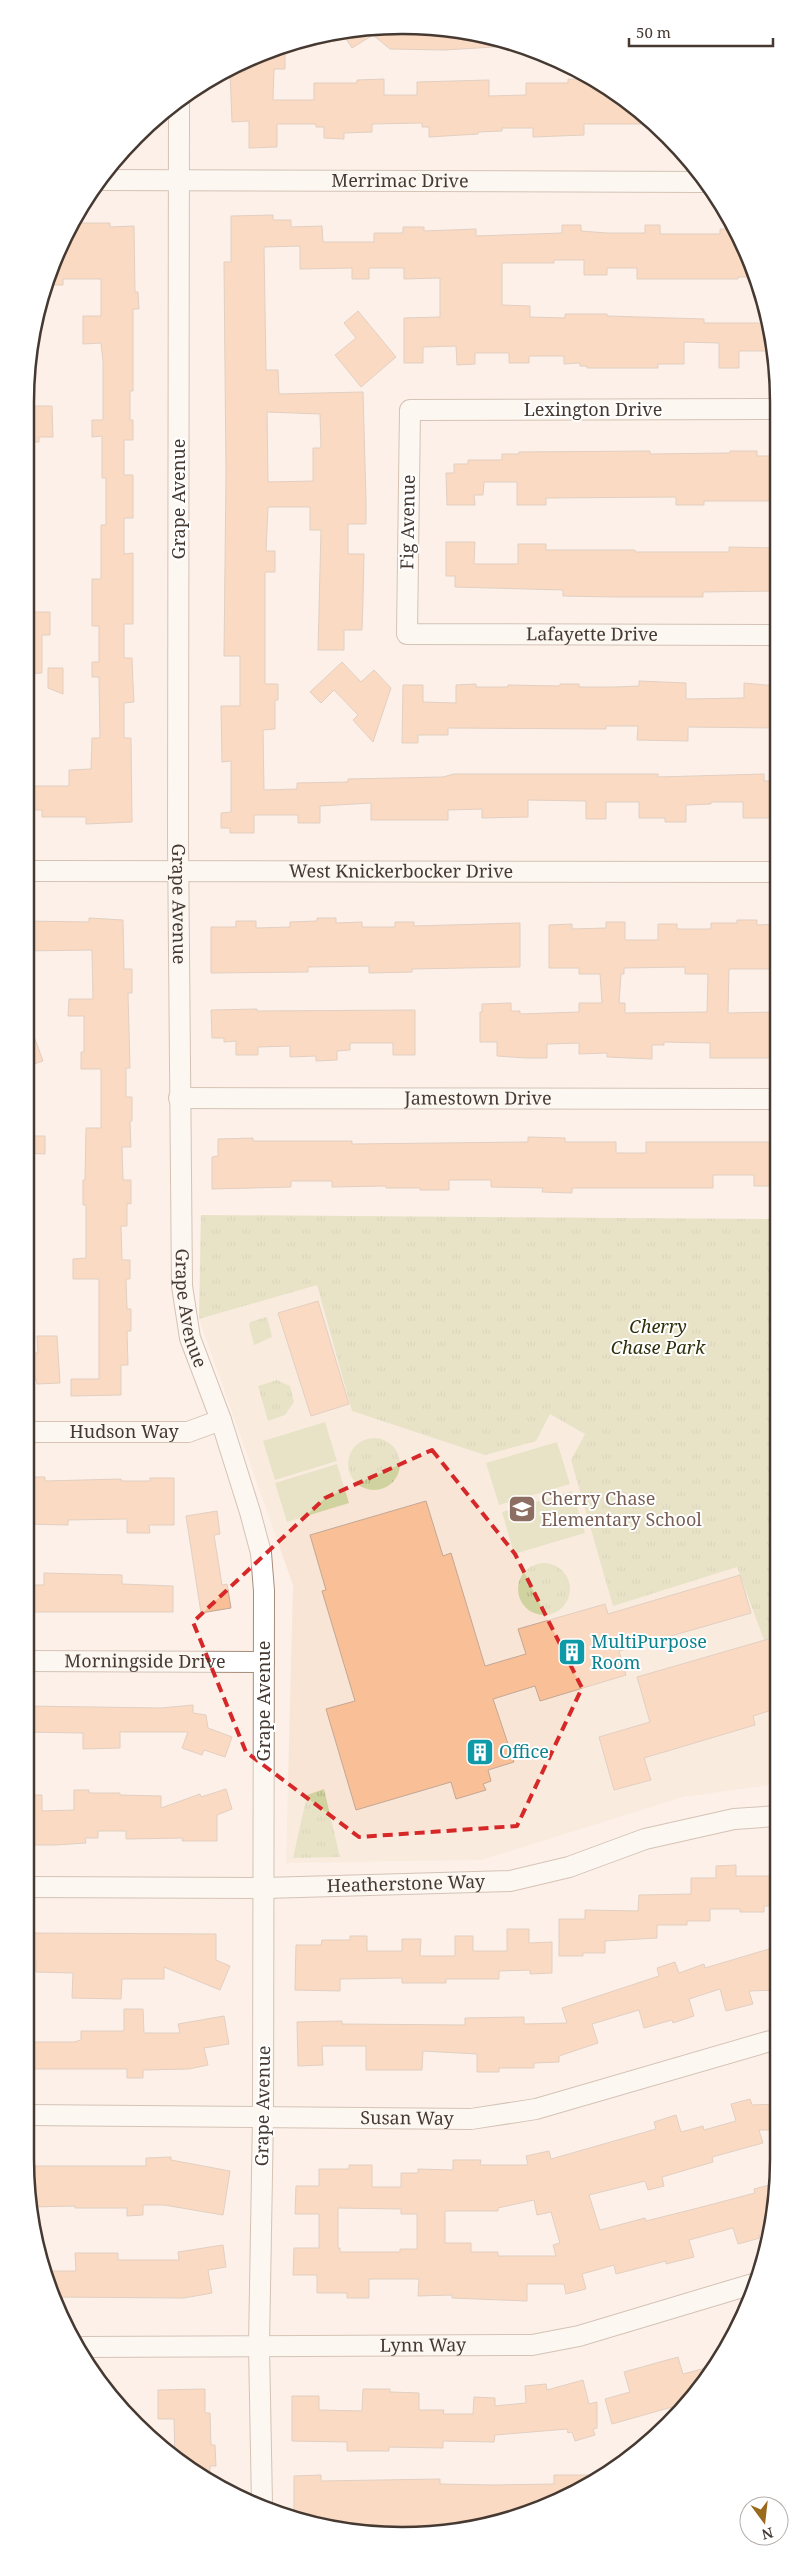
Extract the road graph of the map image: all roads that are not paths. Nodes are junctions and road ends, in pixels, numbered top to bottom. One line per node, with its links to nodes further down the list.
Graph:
1 (179, 109): 3 (street, Grape Avenue)
2 (109, 180): 3 (street, Merrimac Drive)
3 (179, 180): 4 (street, Merrimac Drive); 9 (street, Grape Avenue)
4 (697, 182)
5 (770, 409): 6 (street, Lexington Drive)
6 (410, 410): 7 (street, Fig Avenue)
7 (407, 634): 8 (street, Lafayette Drive)
8 (770, 635)
9 (180, 870): 10 (street, West Knickerbocker Drive); 11 (street, West Knickerbocker Drive); 12 (street, Grape Avenue)
10 (34, 871)
11 (770, 872)
12 (179, 1098): 13 (street, Jamestown Drive); 14 (street, Grape Avenue)
13 (770, 1099)
14 (221, 1420): 15 (street, Hudson Way); 17 (street, Grape Avenue)
15 (34, 1432)
16 (34, 1661): 17 (street, Morningside Drive)
17 (264, 1662): 20 (street, Grape Avenue)
18 (770, 1817): 20 (street, Heatherstone Way)
19 (34, 1887): 20 (street, Heatherstone Way)
20 (265, 1888): 23 (street, Grape Avenue)
21 (770, 2042): 23 (street, Susan Way)
22 (34, 2115): 23 (street, Susan Way)
23 (263, 2117): 25 (street, Grape Avenue)
24 (748, 2285): 25 (street, Lynn Way)
25 (259, 2345): 26 (street, Lynn Way); 27 (street, Grape Avenue)
26 (85, 2347)
27 (262, 2499)

